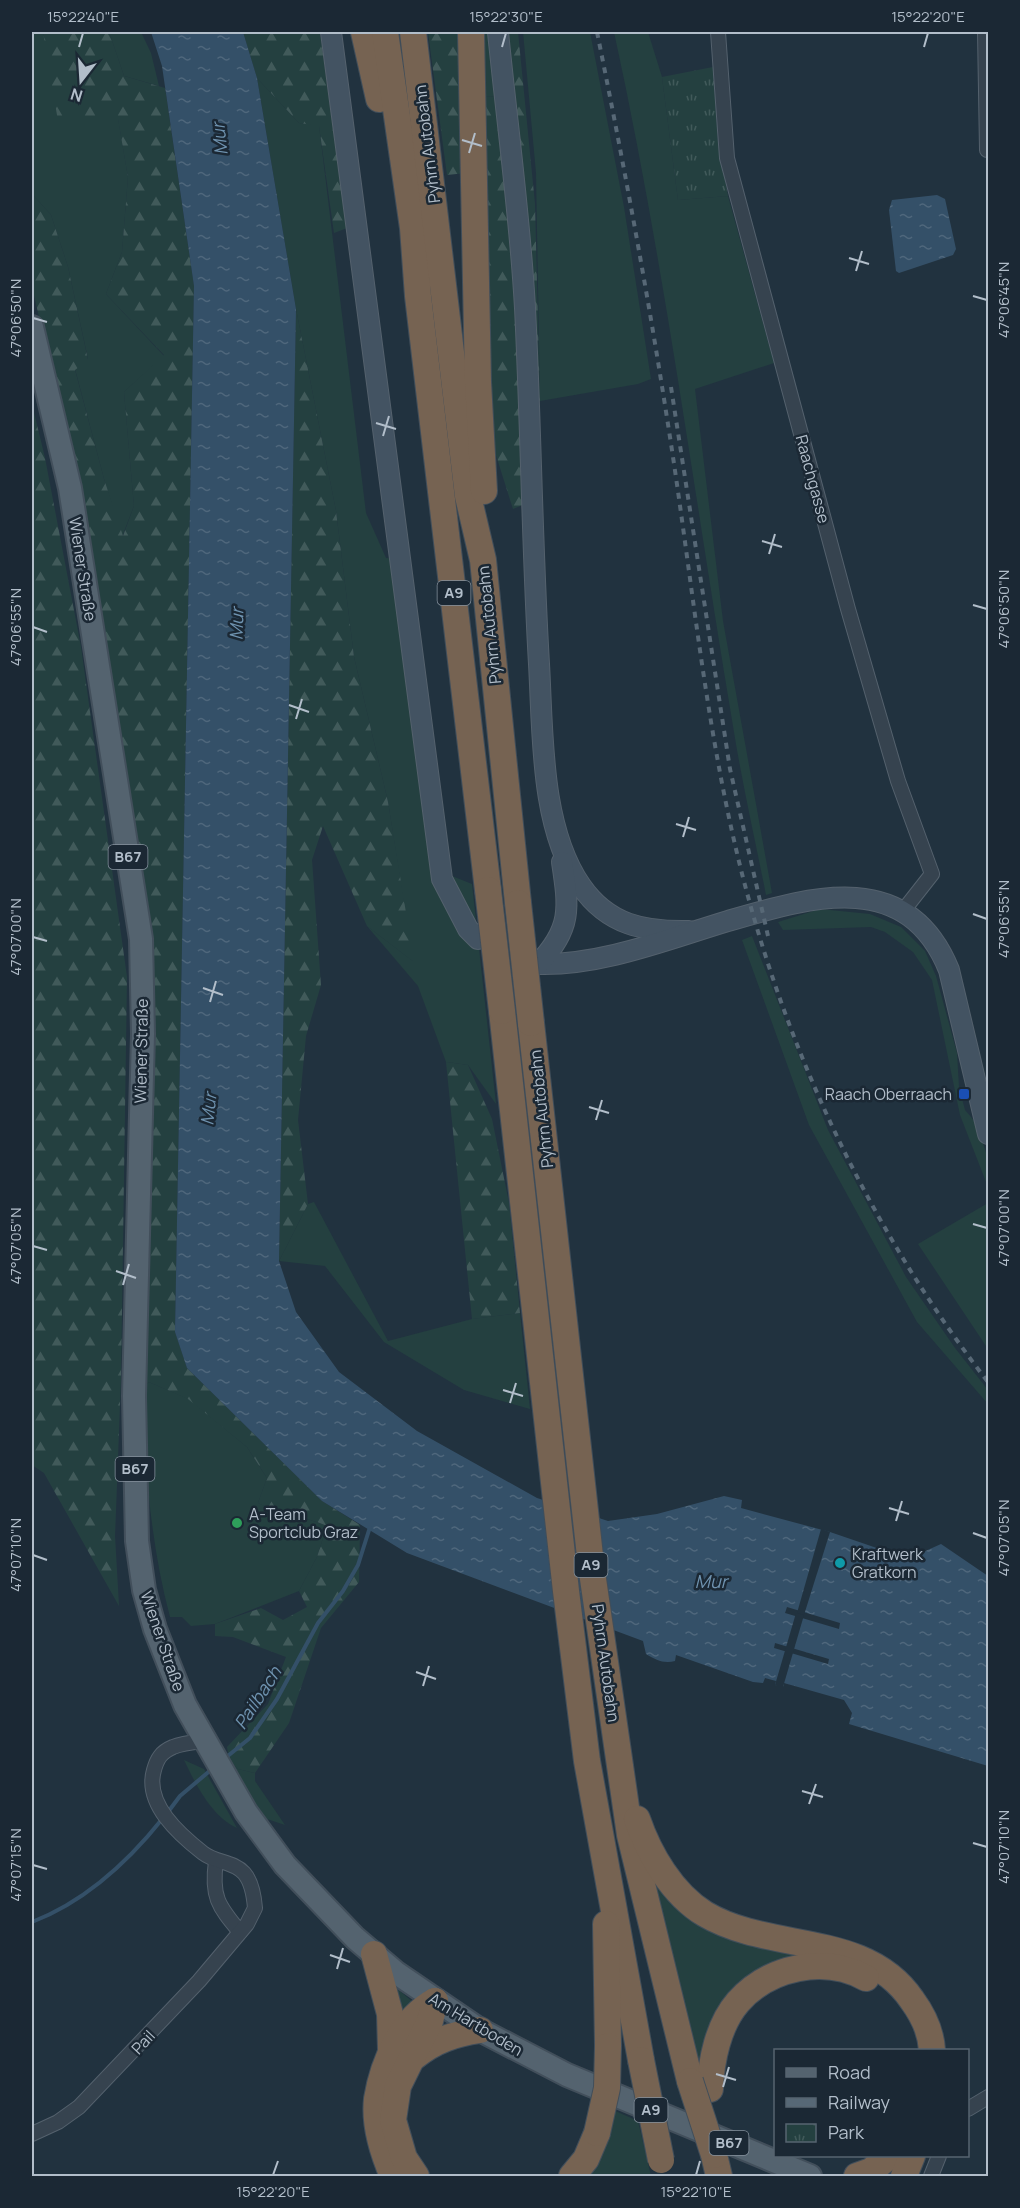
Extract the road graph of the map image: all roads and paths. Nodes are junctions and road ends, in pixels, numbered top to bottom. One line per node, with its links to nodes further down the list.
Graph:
1 (330, 32): 16 (main road)
2 (364, 32): 10 (highway)
3 (385, 32): 10 (highway, Pyhrn Autobahn / A9)
4 (413, 32): 12 (highway, Pyhrn Autobahn / A9)
5 (471, 32): 12 (highway)
6 (498, 32): 13 (main road)
7 (718, 32): 14 (street, Raachgasse)
8 (985, 32): 9 (street)
9 (987, 150)
10 (418, 296): 21 (highway, Pyhrn Autobahn / A9, bridge)
11 (32, 327): 18 (main road, Wiener Straße / B67)
12 (483, 560): 19 (highway, Pyhrn Autobahn / A9, bridge)
13 (558, 837): 15 (main road); 15 (main road)
14 (897, 909): 15 (main road); 17 (main road)
15 (689, 931)
16 (478, 939)
17 (988, 1134)
18 (213, 1756): 20 (street, Pail); 23 (main road, Am Hartboden / B67)
19 (623, 1781): 27 (highway); 29 (highway, Pyhrn Autobahn / A9)
20 (216, 1861): 22 (street); 22 (street, Pail)
21 (608, 1885): 36 (highway, Pyhrn Autobahn / A9, bridge); 39 (highway, bridge)
22 (240, 1932): 32 (street, Pail)
23 (374, 1954): 24 (main road, Am Hartboden / B67); 28 (highway)
24 (435, 2001): 25 (main road, Am Hartboden / B67); 28 (highway)
25 (480, 2030): 28 (highway); 40 (main road, Am Hartboden / B67)
26 (916, 2049): 29 (highway)
27 (932, 2049)
28 (403, 2054): 37 (highway); 38 (highway)
29 (700, 2085): 34 (highway, bridge)
30 (988, 2097): 31 (street)
31 (969, 2108)
32 (32, 2134)
33 (936, 2157): 35 (street)
34 (716, 2166)
35 (907, 2166): 41 (highway); 42 (highway)
36 (663, 2168)
37 (393, 2176)
38 (416, 2176)
39 (573, 2176)
40 (810, 2176)
41 (857, 2176)
42 (884, 2176)

